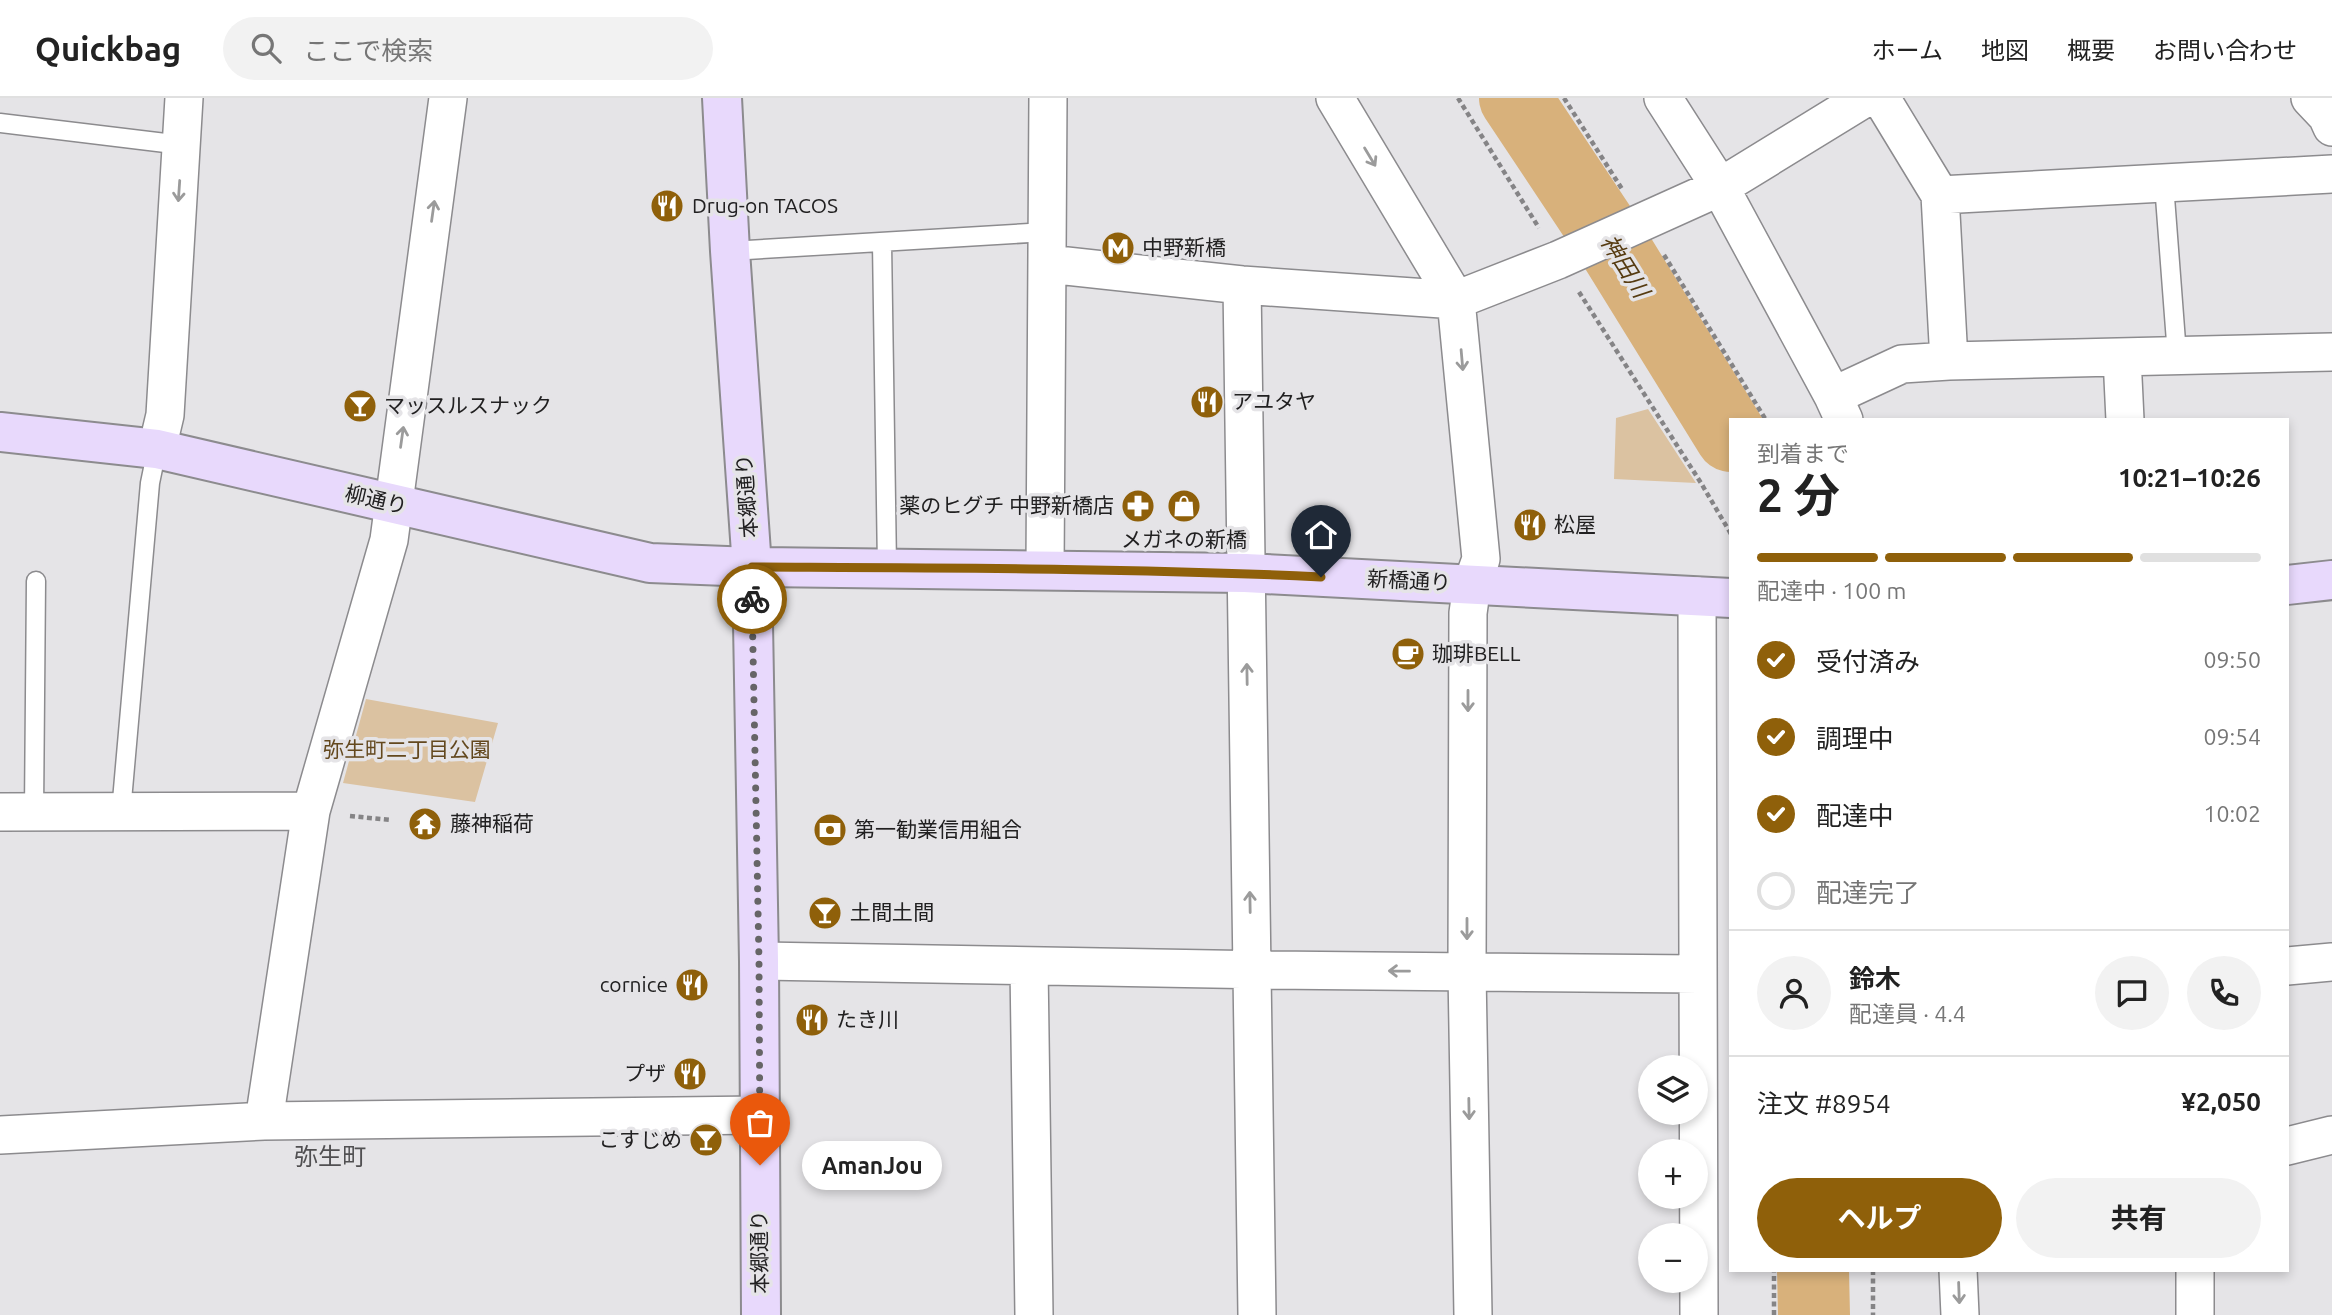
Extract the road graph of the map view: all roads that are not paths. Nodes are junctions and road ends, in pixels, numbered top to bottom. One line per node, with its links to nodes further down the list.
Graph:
1 (184, 98): 12 (street)
2 (448, 98): 30 (street, one-way to 2)
3 (722, 98): 19 (street, 本郷通り)
4 (1048, 98): 18 (street)
5 (1335, 98): 21 (street, one-way to 21)
6 (1662, 98): 15 (street)
7 (1866, 98): 15 (street)
8 (1881, 98): 16 (street)
9 (2310, 98): 11 (street)
10 (0, 123): 12 (lane)
11 (2332, 127)
12 (182, 145): 29 (street, one-way to 29)
13 (2332, 174): 14 (street)
14 (2164, 184): 16 (street); 23 (lane)
15 (1720, 187): 21 (street); 26 (street)
16 (1940, 195): 25 (street)
17 (882, 243): 18 (lane); 19 (lane); 32 (lane)
18 (1047, 248): 20 (street); 33 (street)
19 (730, 251): 31 (street, 本郷通り)
20 (1242, 285): 21 (street); 34 (street)
21 (1456, 300): 37 (street, one-way to 37)
22 (2332, 352): 23 (street)
23 (2177, 355): 24 (street)
24 (2122, 356): 25 (street); 27 (street)
25 (1949, 360): 26 (street)
26 (1839, 408)
27 (2125, 418)
28 (0, 432): 29 (street, 柳通り)
29 (157, 449): 30 (street, 柳通り); 42 (lane)
30 (392, 504): 31 (street, 柳通り); 40 (street)
31 (752, 567): 32 (street, 新橋通り); 43 (street, 本郷通り)
32 (887, 567): 33 (street, 新橋通り)
33 (1045, 569): 34 (street, 新橋通り)
34 (1245, 573): 37 (street, 新橋通り); 47 (street, one-way to 34)
35 (2332, 580): 38 (street)
36 (36, 581): 41 (lane)
37 (1472, 584): 39 (street, 新橋通り); 48 (street, one-way to 48)
38 (2289, 585)
39 (1714, 597): 49 (street)
40 (311, 811): 42 (street); 51 (street)
41 (17, 812): 42 (street)
42 (121, 812)
43 (759, 961): 45 (street); 50 (street, 本郷通り)
44 (2332, 962): 46 (street)
45 (1029, 966): 47 (street); 58 (street)
46 (2289, 966)
47 (1251, 970): 48 (street, one-way to 47); 59 (street)
48 (1467, 972): 49 (street); 60 (street, one-way to 60)
49 (1698, 974): 61 (street)
50 (759, 1115): 51 (street); 57 (street, 本郷通り)
51 (264, 1121): 52 (street)
52 (0, 1135)
53 (2332, 1135): 54 (street)
54 (2289, 1146)
55 (1958, 1272): 62 (street, one-way to 62)
56 (2195, 1272): 63 (street)
57 (761, 1315)
58 (1034, 1315)
59 (1257, 1315)
60 (1473, 1315)
61 (1699, 1315)
62 (1960, 1315)
63 (2194, 1315)

